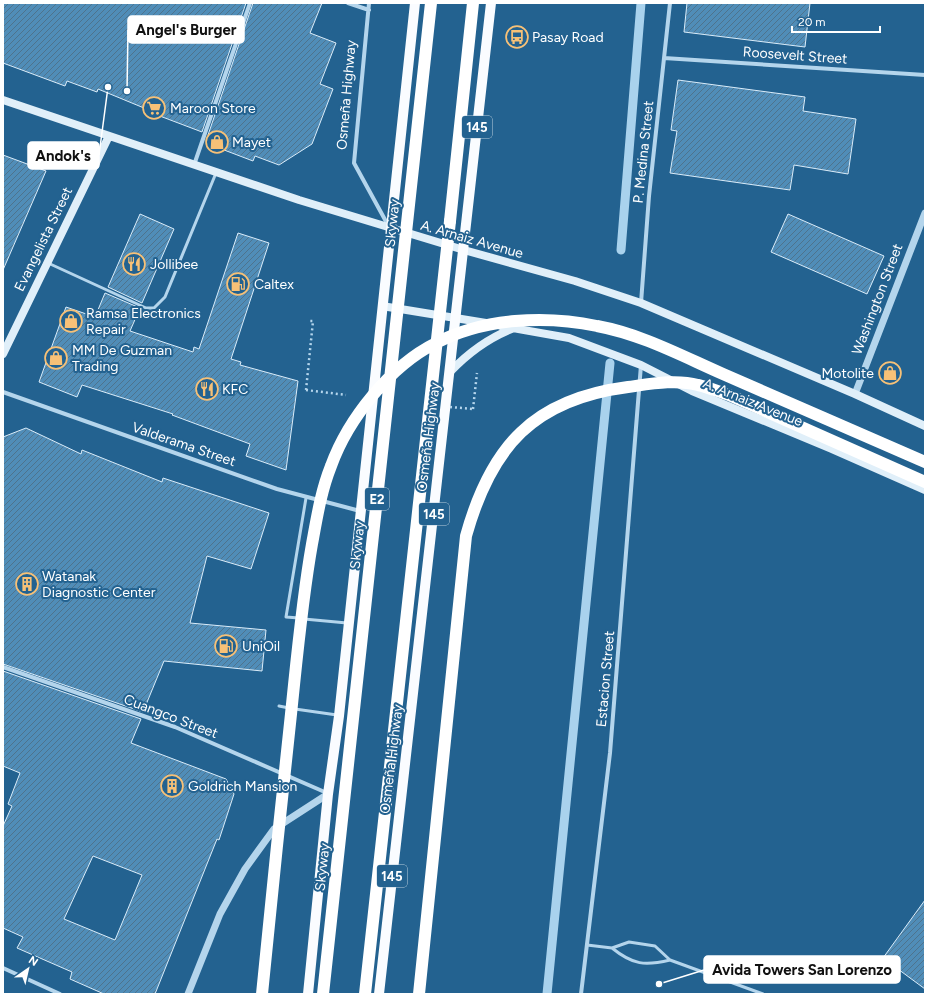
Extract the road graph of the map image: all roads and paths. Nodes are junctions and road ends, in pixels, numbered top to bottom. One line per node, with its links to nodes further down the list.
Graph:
1 (250, 3): 14 (street)
2 (348, 3): 9 (street)
3 (369, 3): 9 (street, Osmeña Highway)
4 (415, 3): 17 (main road)
5 (431, 3): 52 (highway, Skyway / E2, bridge)
6 (473, 3): 53 (highway, bridge)
7 (491, 3): 18 (main road, Osmeña Highway / 145)
8 (670, 3): 10 (street, P. Medina Street)
9 (369, 10): 17 (street, Osmeña Highway)
10 (664, 58): 11 (street, Roosevelt Street); 20 (street, P. Medina Street)
11 (925, 75)
12 (3, 100): 13 (main road, A. Arnaiz Avenue)
13 (109, 136): 14 (main road, A. Arnaiz Avenue); 19 (main road, Evangelista Street)
14 (194, 166): 15 (main road, A. Arnaiz Avenue)
15 (216, 173): 17 (main road, A. Arnaiz Avenue); 19 (lane)
16 (925, 213): 31 (street, Washington Street)
17 (390, 229): 18 (main road, A. Arnaiz Avenue); 21 (main road)
18 (464, 250): 20 (main road, A. Arnaiz Avenue); 22 (main road, Osmeña Highway / 145)
19 (47, 262): 25 (main road, Evangelista Street)
20 (641, 303): 31 (main road, A. Arnaiz Avenue)
21 (382, 306): 22 (main road, A. Arnaiz Avenue); 38 (main road)
22 (455, 318): 24 (main road, A. Arnaiz Avenue); 27 (main road, Osmeña Highway / 145)
23 (308, 321): 29 (path)
24 (515, 328): 26 (main road, A. Arnaiz Avenue); 27 (main road)
25 (3, 354)
26 (641, 365): 36 (main road, A. Arnaiz Avenue); 44 (street, Estacion Street)
27 (450, 372): 54 (main road, Osmeña Highway / 145)
28 (477, 372): 32 (path)
29 (306, 390)
30 (3, 392): 37 (street, Valderama Street)
31 (855, 394): 33 (main road, A. Arnaiz Avenue)
32 (473, 409)
33 (925, 426)
34 (925, 462): 50 (highway, bridge)
35 (925, 482): 55 (highway, bridge)
36 (925, 490)
37 (306, 498): 38 (street, Valderama Street); 39 (lane)
38 (360, 511): 39 (main road)
39 (348, 623): 42 (main road)
40 (3, 667): 43 (street, Cuangco Street)
41 (279, 706): 42 (lane)
42 (339, 716): 43 (main road)
43 (328, 794): 49 (street); 51 (main road)
44 (587, 945): 45 (lane); 56 (street, Estacion Street)
45 (612, 948): 46 (lane); 46 (lane)
46 (670, 960): 57 (lane)
47 (3, 968): 48 (street)
48 (60, 994)
49 (188, 994)
50 (262, 994)
51 (308, 994)
52 (323, 994)
53 (365, 994)
54 (379, 994)
55 (419, 994)
56 (581, 994)
57 (763, 994)

